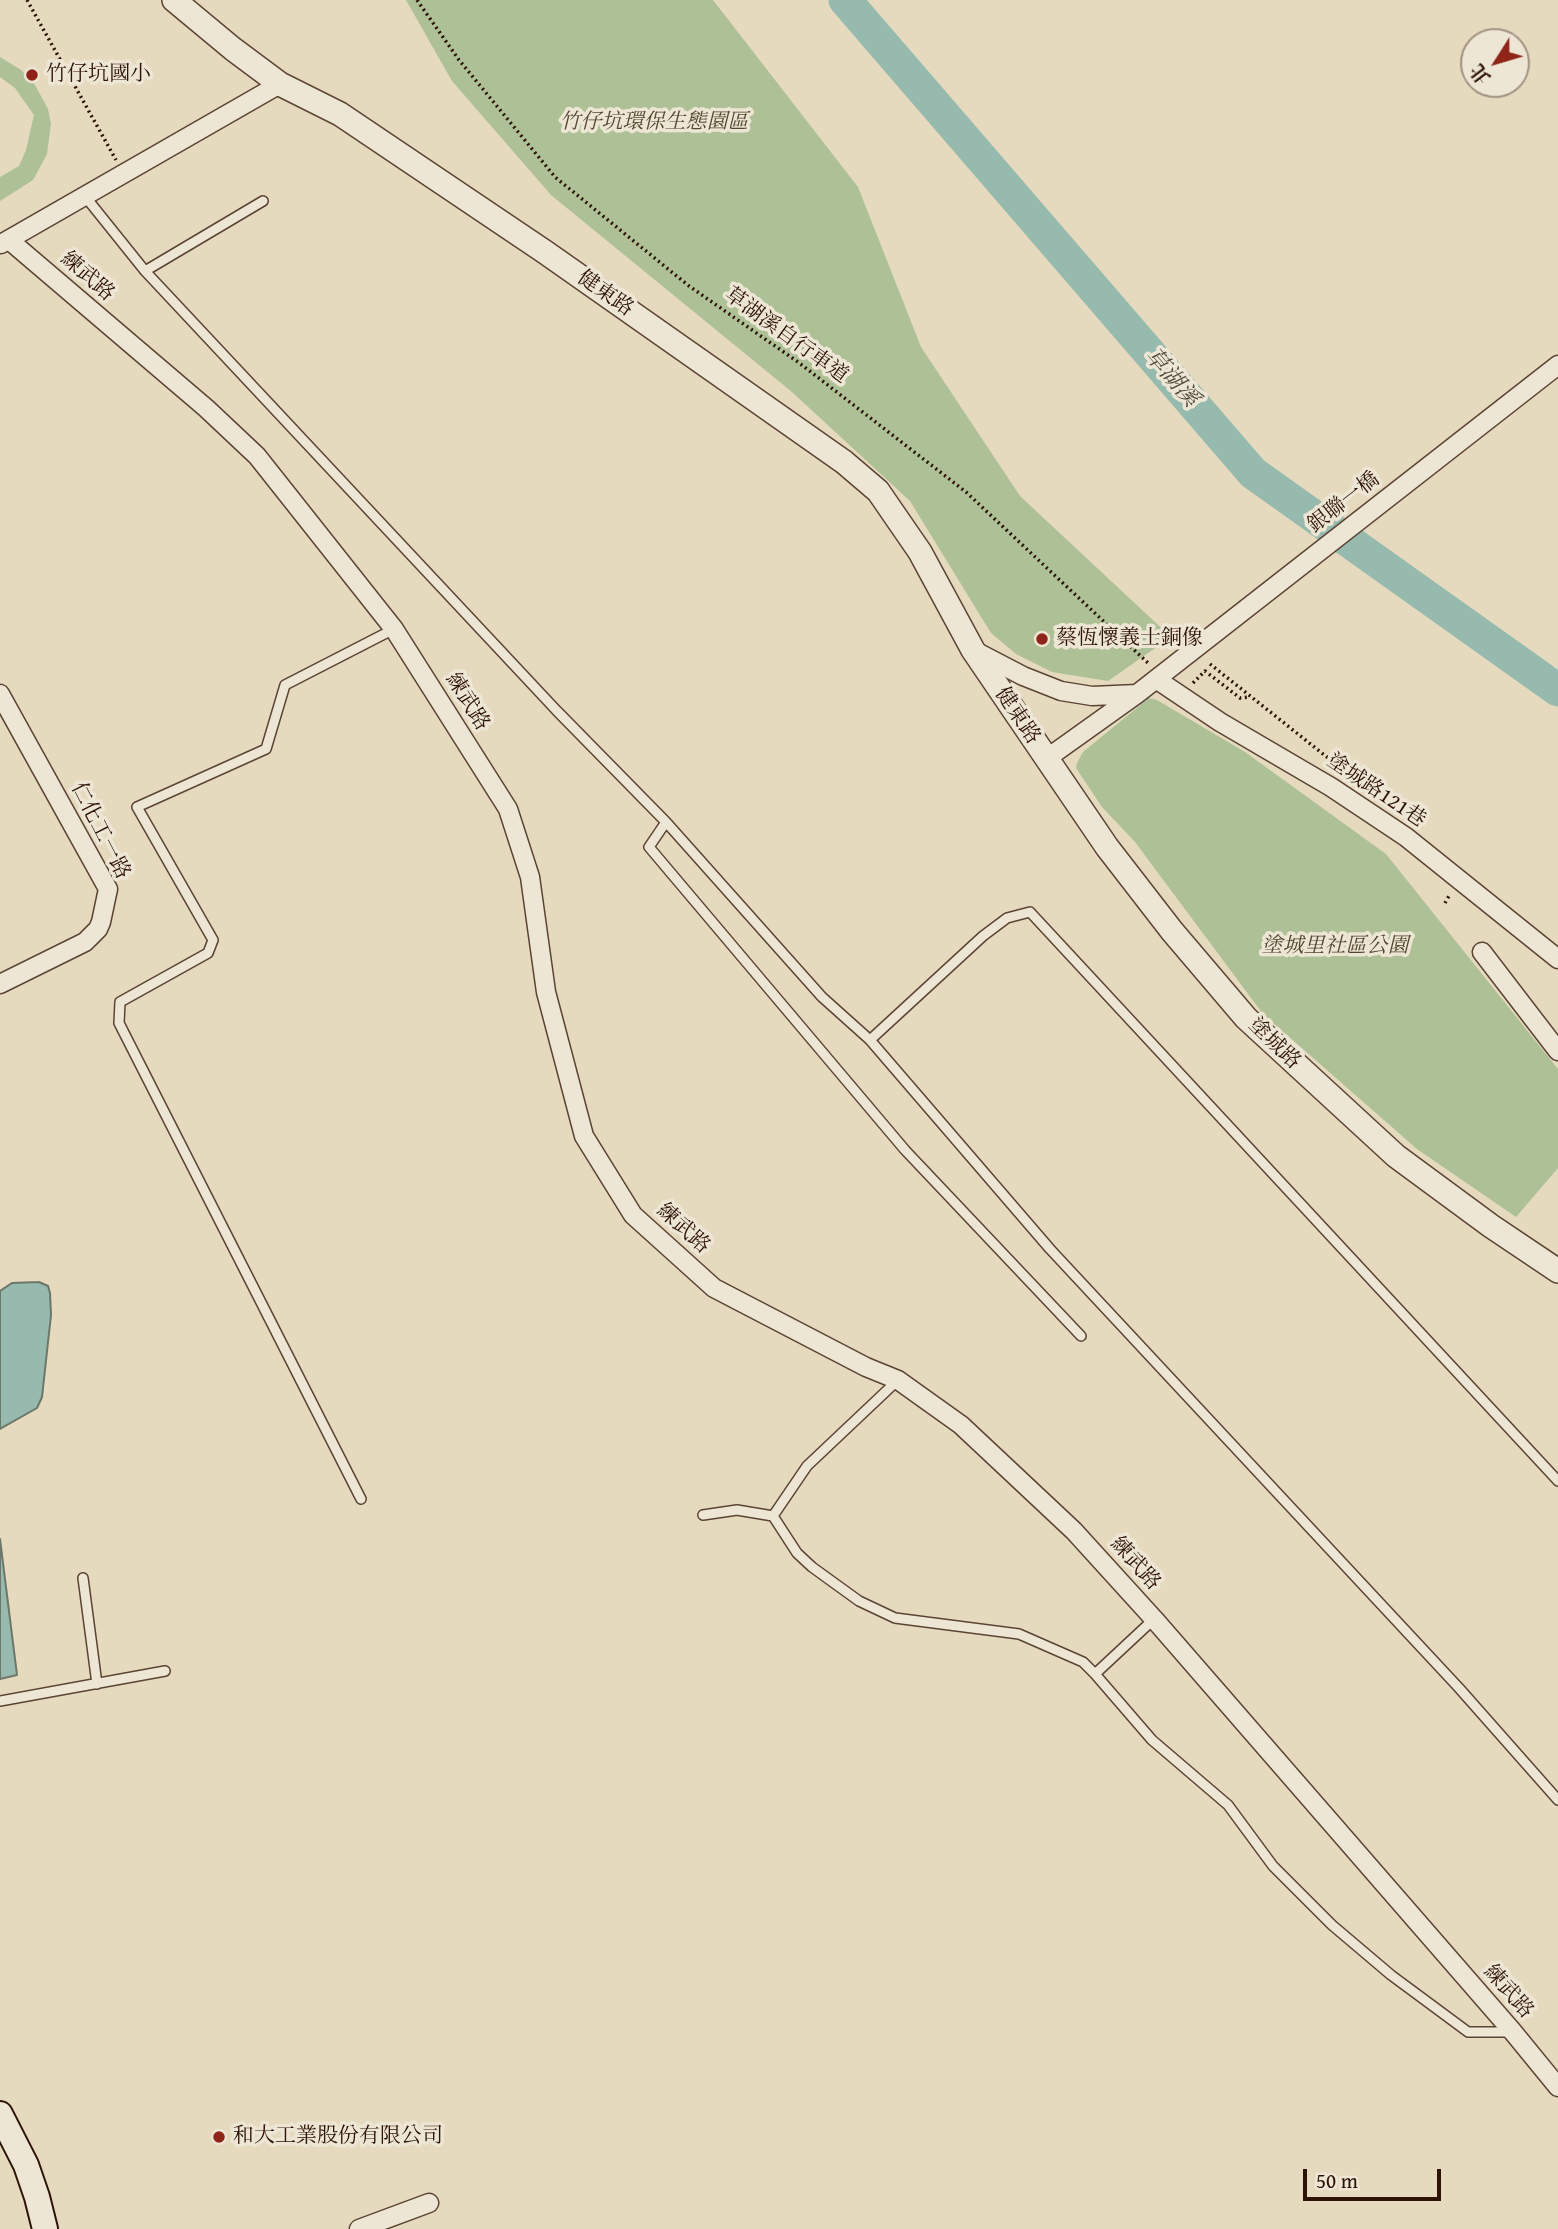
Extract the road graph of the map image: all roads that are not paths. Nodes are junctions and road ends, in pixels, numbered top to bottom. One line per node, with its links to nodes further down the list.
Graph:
1 (174, 0): 2 (street, 健東路)
2 (280, 83): 3 (street, 練武路); 9 (street, 健東路)
3 (84, 195): 5 (street, 練武路); 6 (lane)
4 (263, 201): 6 (lane)
5 (4, 242): 8 (street, 練武路)
6 (145, 271): 14 (lane)
7 (1556, 369): 10 (street, 銀聯一橋)
8 (394, 629): 22 (street, 練武路); 24 (lane)
9 (973, 650): 12 (street, 健東路); 13 (street, 健東路)
10 (1160, 675): 12 (street, 健東路); 16 (street, 塗城路121巷)
11 (0, 694): 17 (street, 仁化工一路)
12 (1137, 694): 13 (street, 健東路)
13 (1046, 759): 20 (street, 塗城路)
14 (666, 822): 18 (lane); 21 (lane)
15 (1482, 952): 19 (street)
16 (1558, 958)
17 (0, 984)
18 (870, 1040): 23 (lane); 33 (lane)
19 (1558, 1051)
20 (1558, 1271)
21 (1081, 1336)
22 (898, 1380): 26 (lane); 28 (street, 練武路)
23 (1558, 1481)
24 (362, 1499)
25 (704, 1515): 26 (lane)
26 (773, 1516): 30 (lane)
27 (83, 1578): 31 (lane)
28 (1154, 1619): 30 (lane); 34 (street, 練武路)
29 (165, 1671): 31 (lane)
30 (1096, 1674): 34 (lane)
31 (97, 1684): 32 (lane)
32 (0, 1701)
33 (1558, 1800)
34 (1513, 2032): 35 (street, 練武路)
35 (1558, 2088)
36 (0, 2114): 38 (main road)
37 (429, 2203): 39 (street)
38 (45, 2229)
39 (359, 2229)

